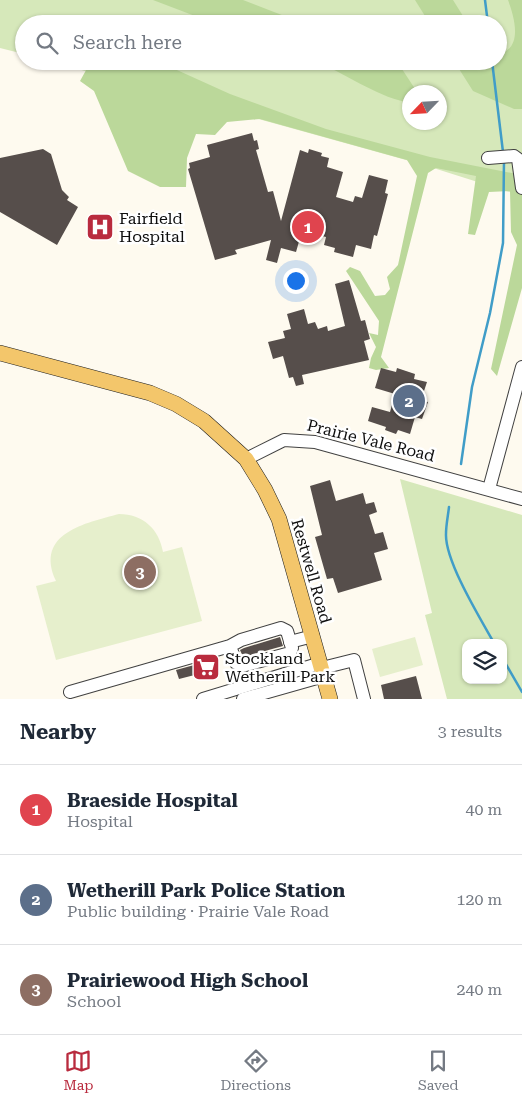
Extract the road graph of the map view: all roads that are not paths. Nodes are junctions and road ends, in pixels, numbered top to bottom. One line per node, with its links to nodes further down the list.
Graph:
1 (488, 158): 2 (street)
2 (522, 188)
3 (0, 353): 5 (main road)
4 (522, 367): 6 (street)
5 (246, 459): 6 (street, Prairie Vale Road); 8 (main road, Restwell Road)
6 (489, 489): 7 (street, Prairie Vale Road)
7 (522, 499)
8 (313, 636): 9 (street); 12 (main road, Restwell Road)
9 (290, 642): 10 (street); 11 (street)
10 (230, 646): 11 (street); 14 (street)
11 (257, 662): 13 (street)
12 (322, 669): 13 (street); 16 (street); 17 (main road, Restwell Road); 18 (street)
13 (262, 681): 15 (street)
14 (70, 692)
15 (203, 699)
16 (243, 699)
17 (330, 699)
18 (364, 699)

